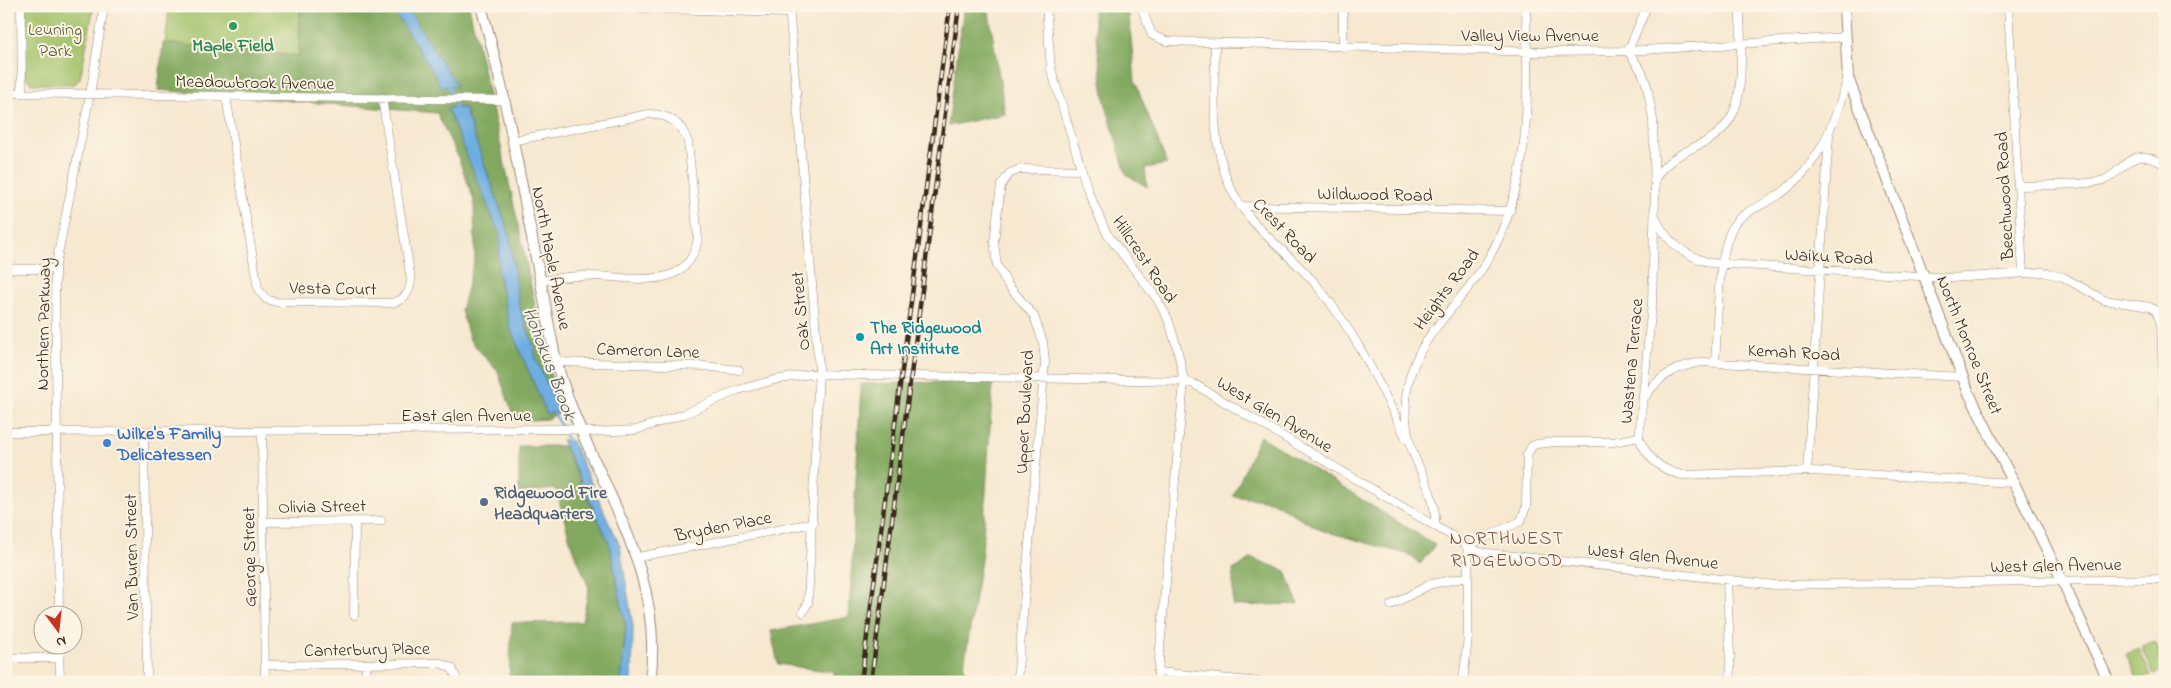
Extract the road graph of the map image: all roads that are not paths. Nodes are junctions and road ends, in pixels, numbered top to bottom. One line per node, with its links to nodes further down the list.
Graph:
1 (21, 6): 23 (street)
2 (104, 6): 24 (street, Northern Parkway)
3 (481, 6): 27 (main road, North Maple Avenue)
4 (587, 6): 13 (street)
5 (1046, 6): 31 (street, Hillcrest Road)
6 (1141, 6): 16 (street)
7 (1342, 6): 18 (street)
8 (1526, 6): 20 (street, Heights Road)
9 (1647, 6): 19 (street)
10 (1739, 6): 17 (street)
11 (1844, 6): 15 (main road, North Monroe Street)
12 (2008, 6): 33 (street, Beechwood Road)
13 (677, 8): 14 (street)
14 (788, 9): 48 (street, Oak Street)
15 (1846, 37): 17 (street, Valley View Avenue); 21 (main road, North Monroe Street)
16 (1215, 43): 18 (street, Valley View Avenue); 34 (street, Crest Road)
17 (1741, 44): 19 (street, Valley View Avenue); 32 (street)
18 (1343, 46): 20 (street, Valley View Avenue)
19 (1628, 51): 20 (street, Valley View Avenue); 32 (street, Wastena Terrace)
20 (1527, 52): 35 (street, Heights Road)
21 (1848, 78): 28 (street); 42 (main road, North Monroe Street)
22 (6, 93): 23 (street, Meadowbrook Avenue)
23 (22, 93): 24 (street, Meadowbrook Avenue)
24 (90, 94): 25 (street, Meadowbrook Avenue); 39 (street, Northern Parkway)
25 (226, 96): 26 (street, Meadowbrook Avenue); 26 (street, Vesta Court)
26 (382, 98): 27 (street, Meadowbrook Avenue)
27 (503, 100): 29 (main road, North Maple Avenue)
28 (1829, 136): 37 (street); 40 (street)
29 (512, 141): 43 (main road, North Maple Avenue); 43 (street)
30 (2165, 166): 33 (street)
31 (1082, 170): 51 (street, Upper Boulevard); 52 (street, Hillcrest Road)
32 (1654, 180): 36 (street, Wastena Terrace)
33 (2018, 186): 41 (street, Beechwood Road)
34 (1240, 206): 35 (street, Wildwood Road); 61 (street, Crest Road)
35 (1510, 211): 61 (street, Heights Road)
36 (1654, 215): 37 (street, Waiku Road); 53 (street, Wastena Terrace)
37 (1723, 264): 40 (street, Waiku Road); 45 (street)
38 (6, 269): 39 (street)
39 (55, 269): 58 (street, Northern Parkway)
40 (1820, 270): 42 (street, Waiku Road); 46 (street)
41 (2023, 273): 42 (street, Waiku Road); 54 (street, Beechwood Road)
42 (1924, 276): 50 (main road, North Monroe Street)
43 (540, 281): 44 (main road, North Maple Avenue)
44 (557, 362): 47 (street, Cameron Lane); 55 (main road, North Maple Avenue)
45 (1715, 362): 46 (street, Kemah Road); 53 (street, Kemah Road)
46 (1814, 368): 50 (street, Kemah Road); 62 (street)
47 (739, 370)
48 (820, 375): 49 (street, East Glen Avenue); 55 (street, East Glen Avenue); 67 (street, Oak Street)
49 (916, 376): 51 (street, West Glen Avenue)
50 (1962, 377): 63 (main road, North Monroe Street)
51 (1044, 378): 52 (street, West Glen Avenue); 90 (street, Upper Boulevard)
52 (1184, 381): 68 (street, West Glen Avenue); 83 (street, Hillcrest Road)
53 (1641, 404): 60 (street, Wastena Terrace)
54 (2165, 429)
55 (582, 430): 56 (street, East Glen Avenue); 70 (main road, North Maple Avenue)
56 (262, 431): 59 (street, East Glen Avenue); 66 (street, George Street)
57 (6, 432): 58 (street, East Glen Avenue)
58 (56, 432): 59 (street, East Glen Avenue); 76 (street, Northern Parkway)
59 (144, 432): 85 (street, Van Buren Street)
60 (1638, 437): 62 (street, Wastena Terrace); 69 (street)
61 (1412, 449): 68 (street, Heights Road)
62 (1807, 471): 63 (street, Wastena Terrace)
63 (2014, 483): 74 (main road, North Monroe Street)
64 (355, 521): 65 (street, Olivia Street); 66 (street, Olivia Street); 78 (street)
65 (381, 521)
66 (263, 522): 82 (street, George Street)
67 (813, 523): 70 (street, Bryden Place); 77 (street, Oak Street)
68 (1435, 526): 69 (street, West Glen Avenue)
69 (1467, 547): 71 (street); 73 (street, West Glen Avenue)
70 (638, 558): 89 (main road, North Maple Avenue)
71 (1468, 577): 75 (street); 93 (street)
72 (2165, 579): 74 (street, West Glen Avenue)
73 (1728, 580): 74 (street, West Glen Avenue); 94 (street)
74 (2062, 580): 95 (main road, North Monroe Street)
75 (1391, 605)
76 (59, 606)
77 (803, 612)
78 (354, 615)
79 (6, 658): 80 (street)
80 (59, 658): 84 (street)
81 (366, 664): 82 (street, Canterbury Place); 87 (street); 88 (street, Canterbury Place)
82 (265, 665): 86 (street, George Street)
83 (1158, 672): 91 (street, Hillcrest Road); 92 (street)
84 (60, 682)
85 (147, 682)
86 (265, 682)
87 (366, 682)
88 (458, 682)
89 (650, 682)
90 (1016, 682)
91 (1157, 682)
92 (1260, 682)
93 (1463, 682)
94 (1731, 682)
95 (2109, 682)

